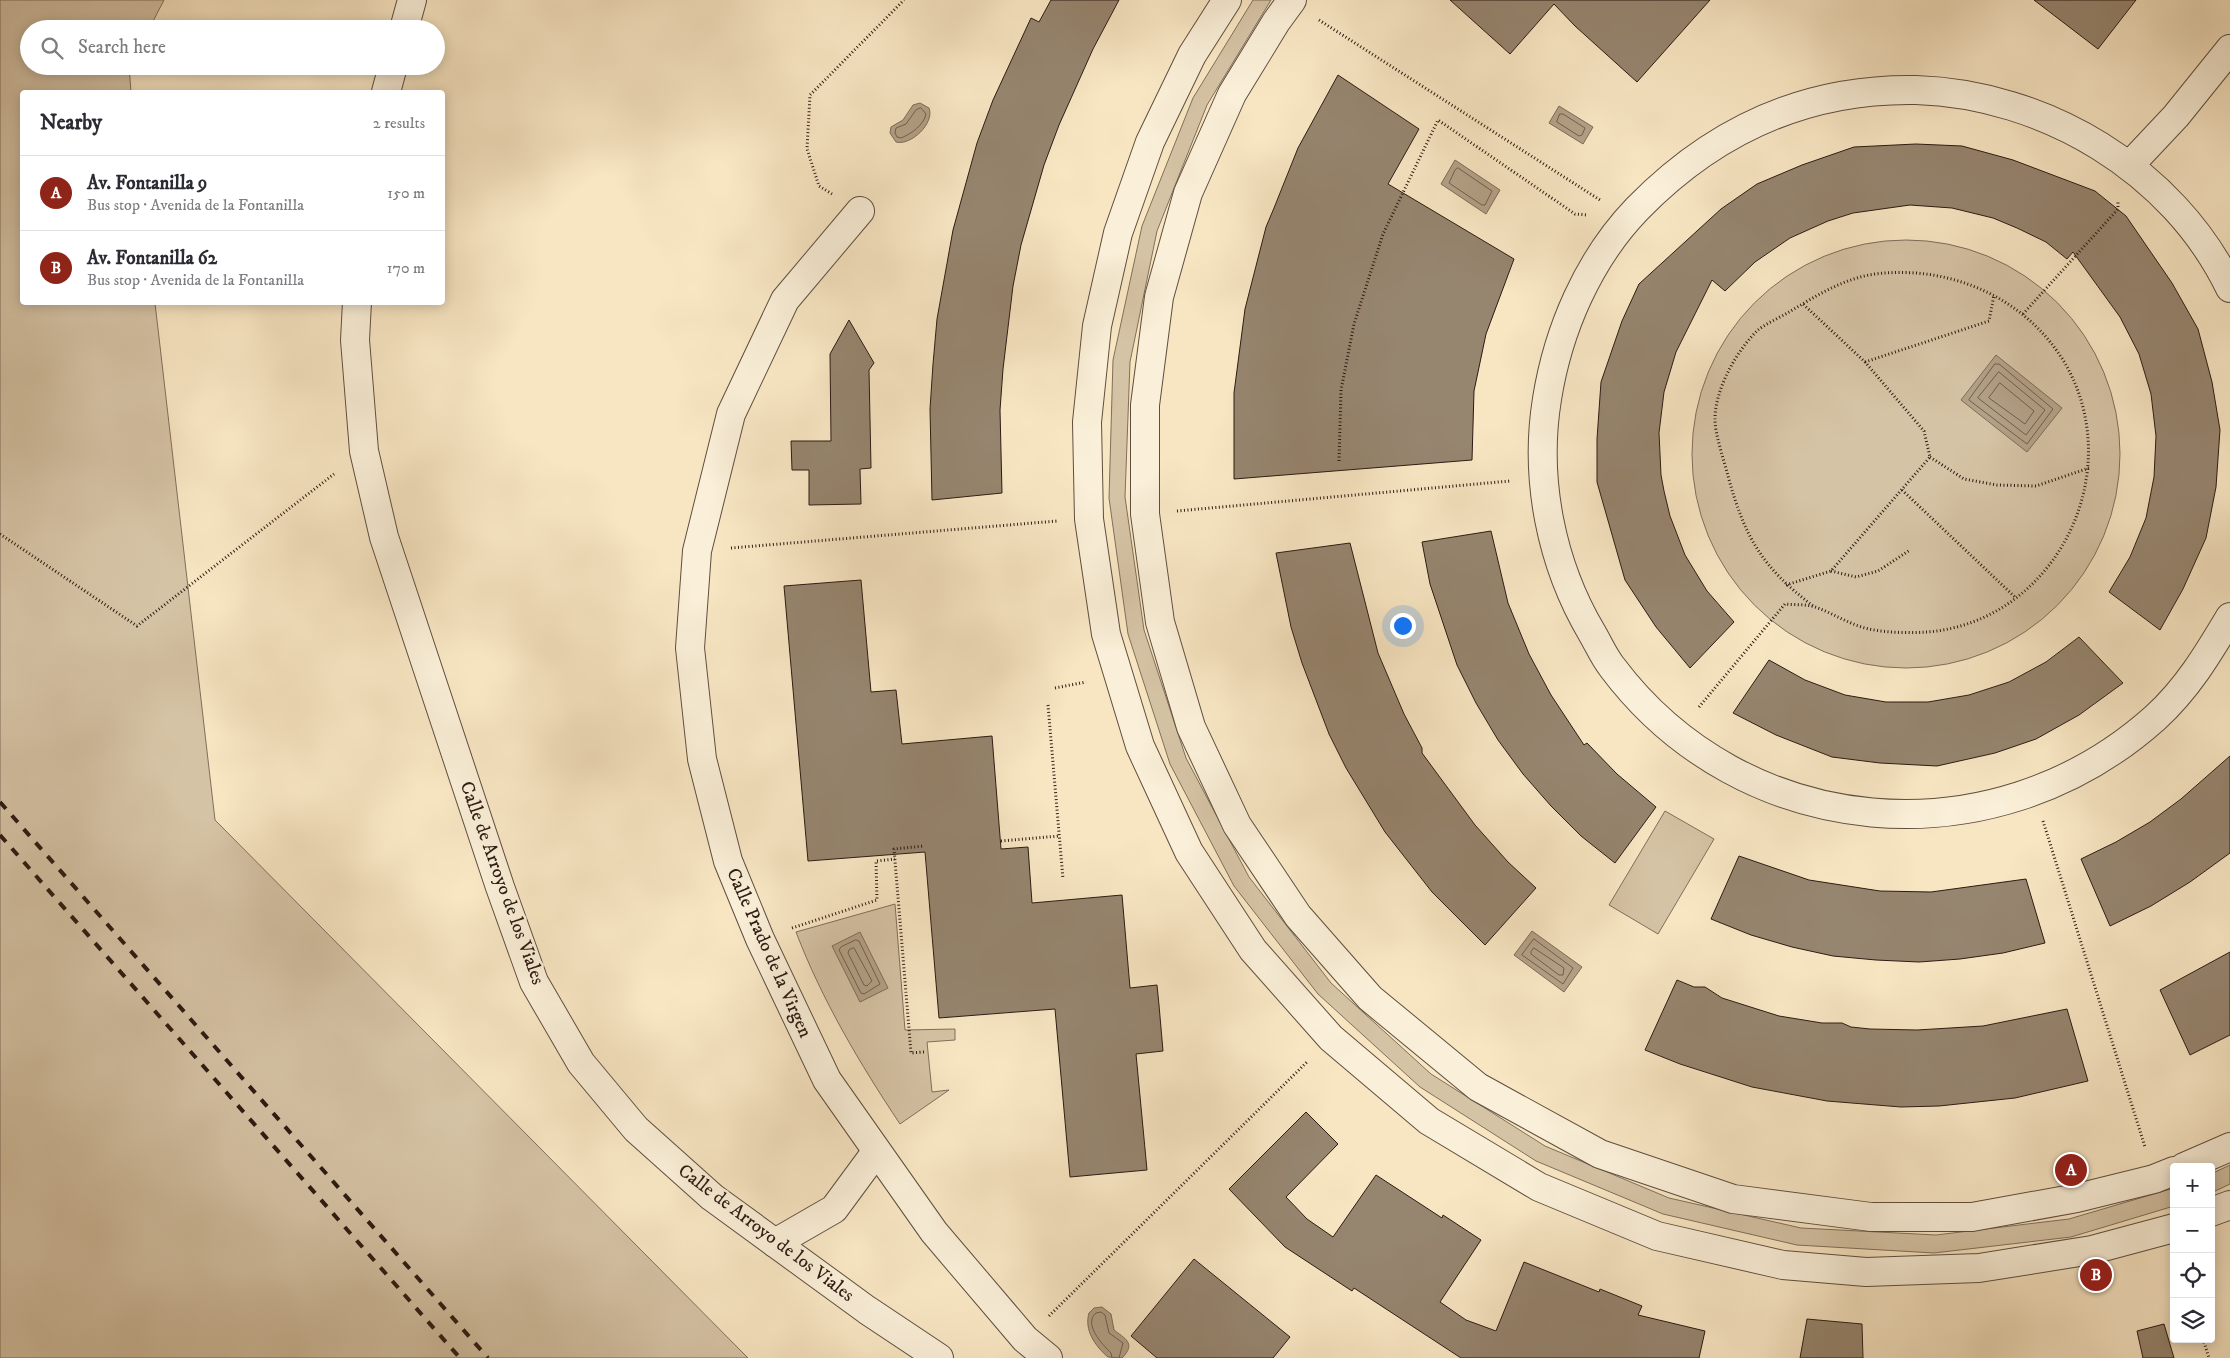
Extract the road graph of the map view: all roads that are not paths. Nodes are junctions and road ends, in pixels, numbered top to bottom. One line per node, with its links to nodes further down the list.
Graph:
1 (412, 0): 4 (street)
2 (1228, 0): 19 (street)
3 (1292, 1): 16 (street)
4 (406, 20)
5 (2230, 49): 8 (street)
6 (391, 75): 7 (street)
7 (387, 90)
8 (2129, 166): 10 (street); 12 (street)
9 (860, 211): 14 (street, Calle Prado de la Virgen)
10 (2230, 288)
11 (357, 305): 20 (street, Calle de Arroyo de los Viales)
12 (2230, 617)
13 (2230, 1147): 15 (street)
14 (876, 1152): 20 (street); 22 (street)
15 (2193, 1163)
16 (2170, 1173)
17 (2230, 1205): 18 (street)
18 (2215, 1211)
19 (2170, 1229)
20 (775, 1244): 21 (street, Calle de Arroyo de los Viales)
21 (939, 1358)
22 (1048, 1358)

